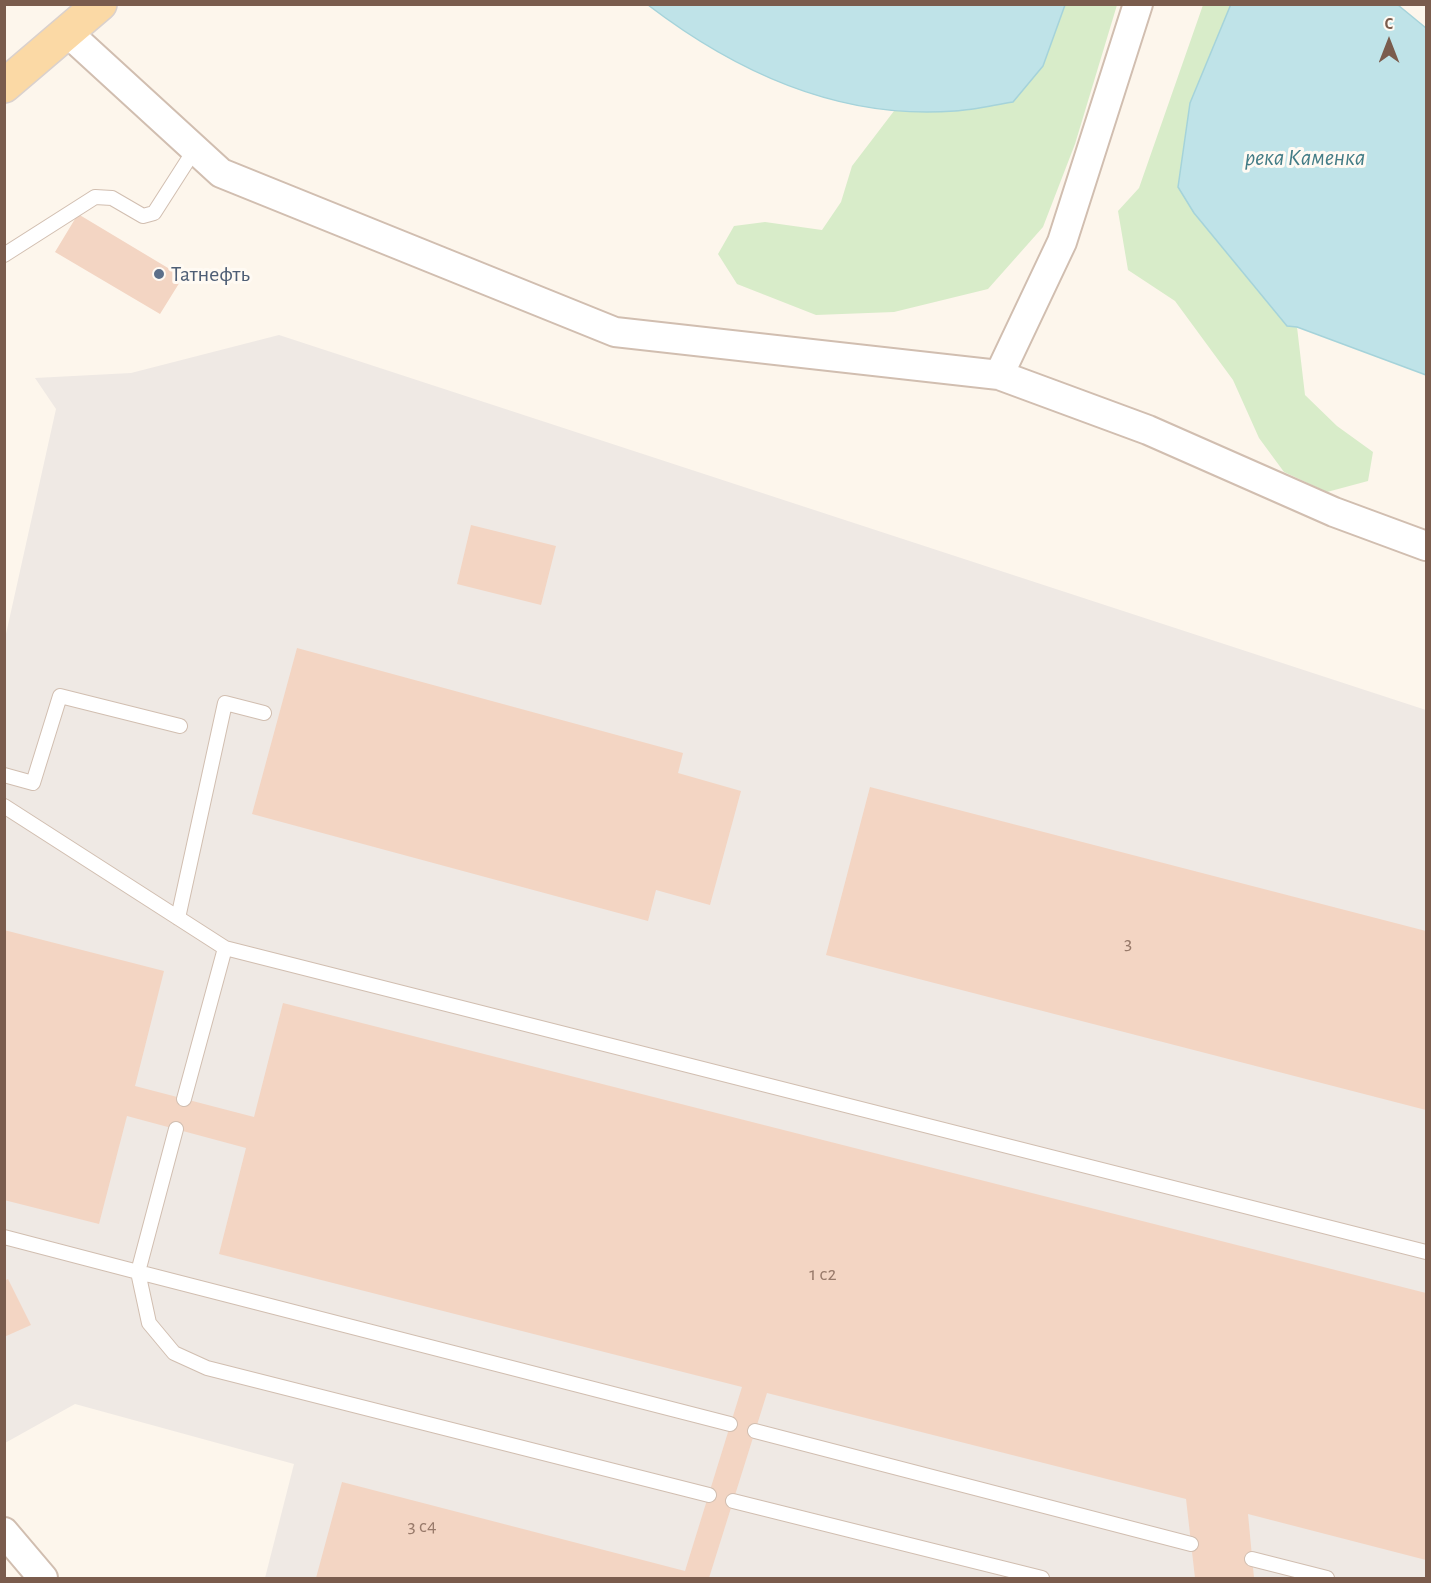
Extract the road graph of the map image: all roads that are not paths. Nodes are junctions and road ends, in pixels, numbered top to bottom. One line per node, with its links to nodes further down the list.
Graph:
1 (100, 4): 3 (main road)
2 (1138, 4): 7 (street)
3 (67, 32): 4 (main road); 5 (street)
4 (4, 86)
5 (195, 149): 6 (lane); 7 (street)
6 (4, 255)
7 (999, 375): 8 (street)
8 (1426, 546)
9 (264, 713): 13 (lane)
10 (180, 726): 11 (lane)
11 (4, 775)
12 (4, 806): 13 (lane)
13 (178, 918): 14 (lane)
14 (225, 948): 15 (lane); 18 (lane)
15 (184, 1099)
16 (176, 1129): 19 (lane)
17 (4, 1237): 19 (lane)
18 (1426, 1252)
19 (138, 1272): 20 (lane); 22 (lane)
20 (730, 1424)
21 (755, 1431): 25 (lane)
22 (709, 1495)
23 (734, 1501): 28 (lane)
24 (4, 1532): 27 (street)
25 (1191, 1544)
26 (1252, 1559): 29 (lane)
27 (43, 1578)
28 (1042, 1578)
29 (1327, 1578)

